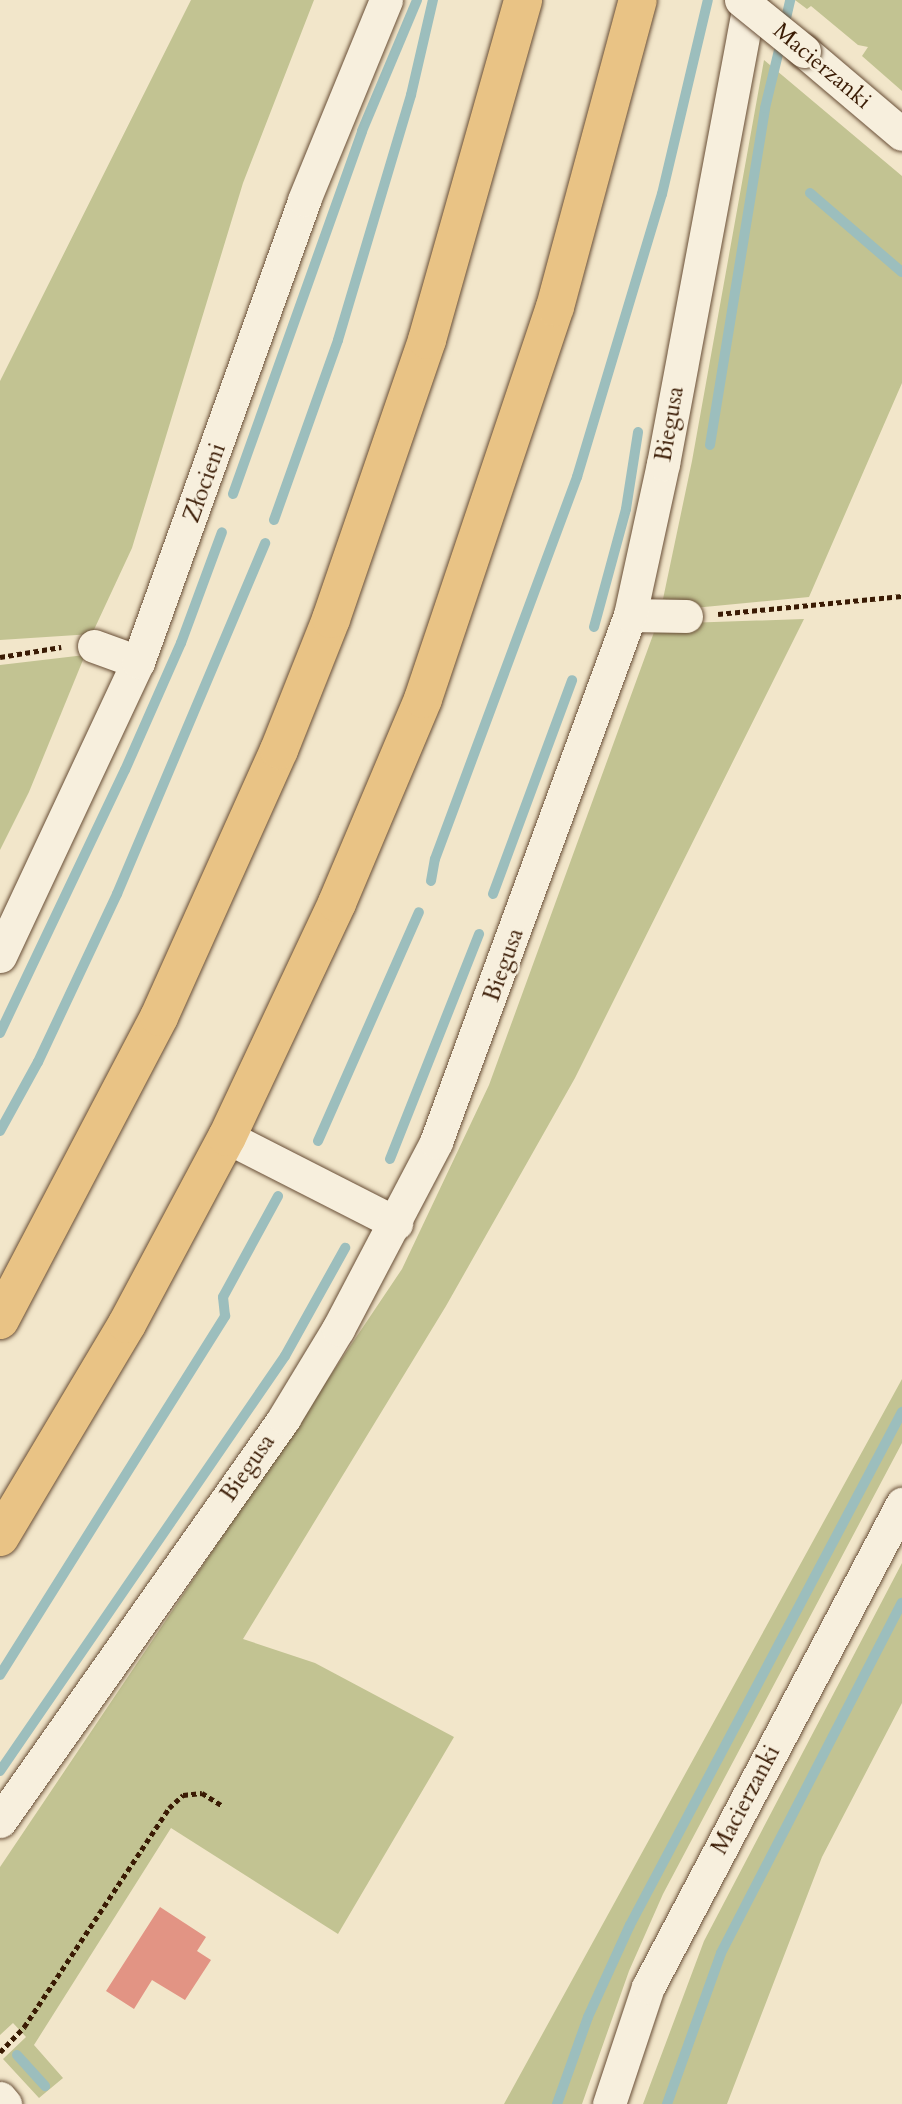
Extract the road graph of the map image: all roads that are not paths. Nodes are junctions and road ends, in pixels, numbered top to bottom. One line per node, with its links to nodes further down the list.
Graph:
1 (386, 0): 10 (street, Złocieni)
2 (523, 0): 14 (highway)
3 (638, 0): 12 (highway)
4 (741, 0): 6 (street, Macierzanki, bridge)
5 (750, 0): 7 (street, Biegusa)
6 (902, 134)
7 (630, 615): 8 (street); 13 (street, Biegusa)
8 (686, 616)
9 (94, 646): 10 (street)
10 (138, 662): 11 (street, Złocieni)
11 (0, 956)
12 (227, 1137): 13 (street); 16 (highway)
13 (396, 1223): 17 (street, Biegusa)
14 (0, 1320)
15 (902, 1504): 20 (street, Macierzanki)
16 (0, 1537)
17 (0, 1821)
18 (0, 2098): 19 (street)
19 (5, 2104)
20 (609, 2104)

